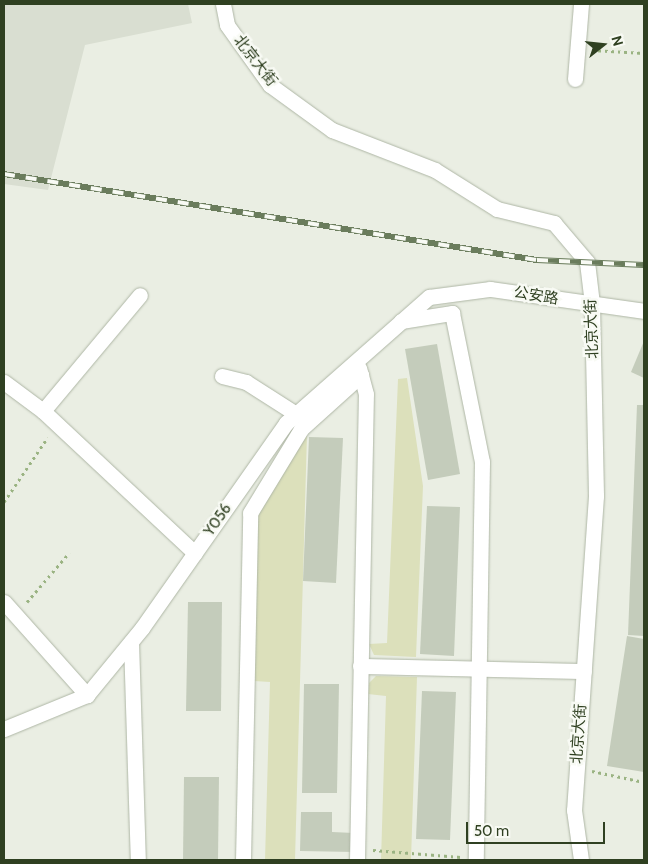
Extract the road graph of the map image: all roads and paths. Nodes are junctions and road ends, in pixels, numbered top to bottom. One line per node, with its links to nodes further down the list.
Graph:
1 (222, 4): 8 (street, 北京大街)
2 (581, 4): 3 (street)
3 (577, 50): 4 (path); 5 (street)
4 (644, 53)
5 (575, 79)
6 (140, 296): 15 (street)
7 (428, 296): 8 (street, 公安路); 10 (street, Y056 / Y056)
8 (592, 304): 9 (street, 公安路); 26 (street, 北京大街)
9 (644, 311)
10 (401, 321): 11 (street, Y056 / Y056); 25 (street)
11 (357, 360): 12 (street); 16 (street, Y056 / Y056)
12 (361, 375): 24 (street); 34 (street)
13 (222, 376): 16 (street)
14 (4, 382): 15 (street)
15 (42, 411): 17 (street)
16 (296, 414): 20 (street, Y056 / Y056)
17 (57, 424): 18 (path); 20 (street)
18 (4, 502)
19 (69, 553): 22 (path)
20 (194, 553): 23 (street, Y056 / Y056)
21 (4, 602): 22 (street)
22 (16, 614): 27 (street)
23 (131, 642): 27 (street, Y056 / Y056); 33 (street)
24 (360, 666): 25 (street); 31 (street)
25 (478, 670): 26 (street); 32 (street)
26 (584, 671): 35 (street, 北京大街)
27 (87, 695): 28 (street, Y056 / Y056)
28 (4, 729)
29 (591, 771): 30 (path)
30 (644, 782)
31 (357, 854): 32 (path)
32 (476, 859)
33 (138, 860)
34 (243, 860)
35 (581, 860)

